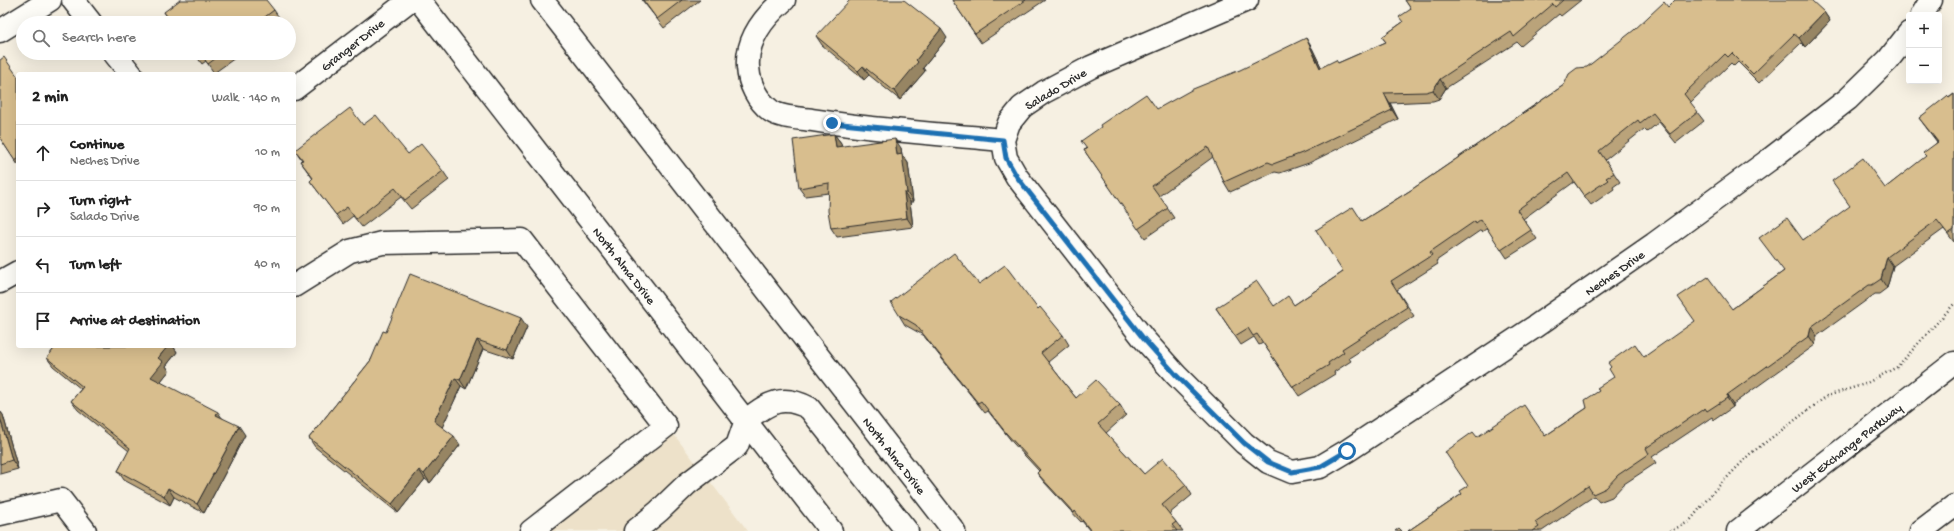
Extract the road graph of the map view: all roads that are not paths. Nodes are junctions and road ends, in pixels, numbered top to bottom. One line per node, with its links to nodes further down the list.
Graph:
1 (50, 0): 10 (main road)
2 (73, 0): 11 (main road)
3 (410, 0): 17 (main road, Granger Drive)
4 (419, 0): 23 (main road, North Alma Drive)
5 (542, 0): 31 (main road, North Alma Drive)
6 (784, 0): 18 (main road)
7 (1247, 0): 18 (main road, Salado Drive)
8 (1931, 0): 9 (main road)
9 (1924, 12)
10 (23, 16)
11 (86, 16)
12 (16, 20): 13 (main road)
13 (0, 30)
14 (1906, 37): 18 (main road, Neches Drive)
15 (120, 60): 16 (main road)
16 (129, 72)
17 (296, 87)
18 (1003, 140)
19 (16, 273): 20 (main road)
20 (0, 282)
21 (296, 285): 28 (main road)
22 (1954, 363): 32 (main road, West Exchange Parkway)
23 (746, 420): 26 (main road); 29 (main road, North Alma Drive); 30 (main road)
24 (1954, 506): 33 (main road)
25 (0, 514): 27 (main road)
26 (641, 529)
27 (85, 531)
28 (531, 531)
29 (831, 531)
30 (907, 531)
31 (954, 531)
32 (1738, 531)
33 (1921, 531)

